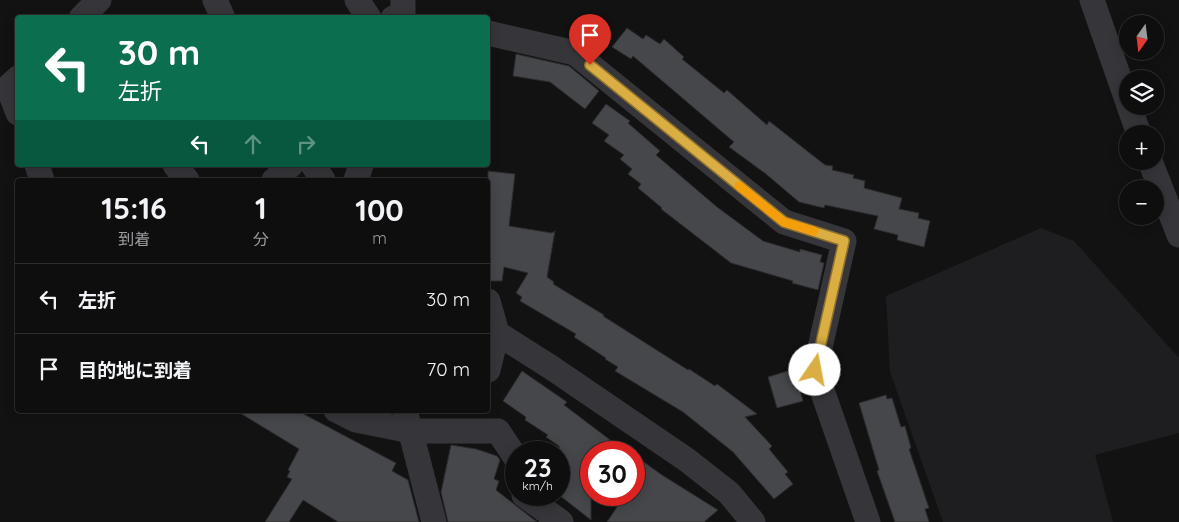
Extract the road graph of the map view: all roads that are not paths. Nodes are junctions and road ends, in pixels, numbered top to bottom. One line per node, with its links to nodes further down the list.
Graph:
1 (99, 0): 5 (street)
2 (215, 0): 6 (street)
3 (356, 0): 7 (street)
4 (1092, 0): 9 (street)
5 (84, 15)
6 (222, 15)
7 (366, 15)
8 (490, 33): 31 (street)
9 (1119, 79)
10 (15, 81): 11 (street)
11 (15, 105)
12 (177, 167): 16 (street)
13 (290, 167): 17 (street)
14 (313, 167): 18 (street)
15 (1154, 170): 19 (street)
16 (186, 178)
17 (276, 178)
18 (322, 178)
19 (1179, 235)
20 (490, 308): 21 (street)
21 (497, 333): 22 (street); 30 (street)
22 (490, 362)
23 (342, 413): 24 (street)
24 (408, 420): 25 (street); 28 (street)
25 (482, 420): 26 (street)
26 (505, 442)
27 (539, 506): 29 (street)
28 (434, 522)
29 (561, 522)
30 (753, 522)
31 (868, 522)

